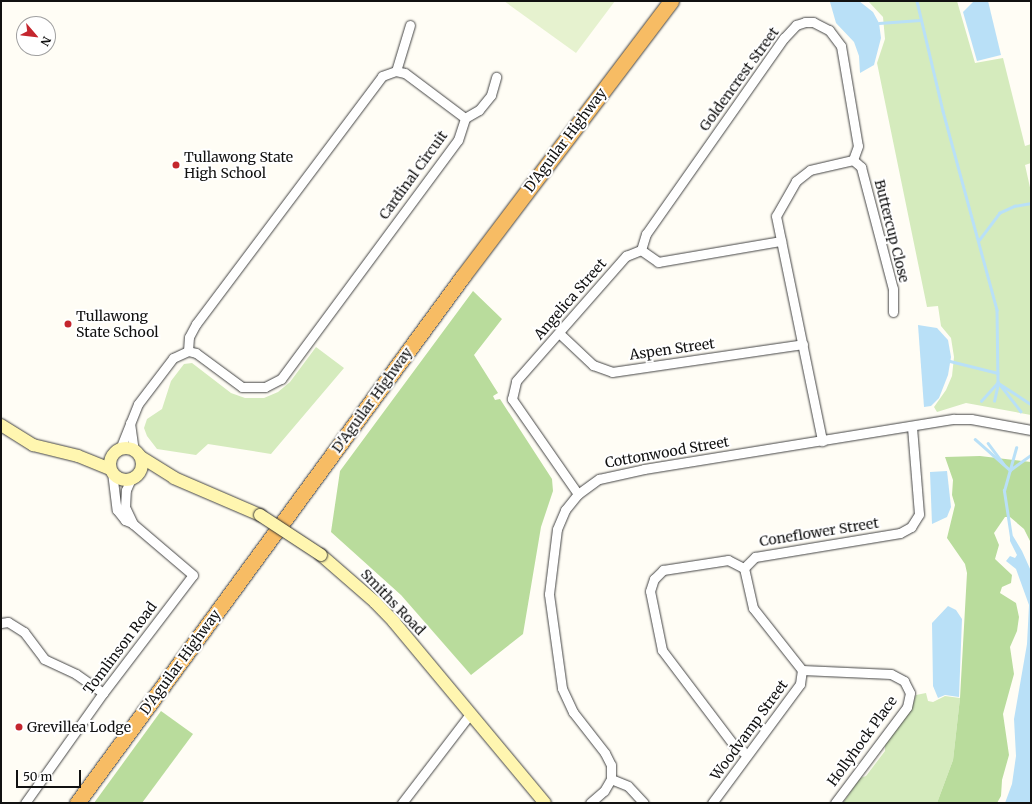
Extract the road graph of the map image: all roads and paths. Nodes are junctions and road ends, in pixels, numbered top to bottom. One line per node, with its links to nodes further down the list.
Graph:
1 (671, 1): 34 (highway, D'Aguilar Highway)
2 (410, 25): 3 (street)
3 (396, 71): 5 (street); 12 (street)
4 (496, 76): 5 (street)
5 (466, 118): 12 (street, Cardinal Circuit)
6 (853, 160): 7 (street); 8 (street, Goldencrest Street); 9 (street, Buttercup Close)
7 (781, 241): 8 (street); 11 (street)
8 (641, 250): 10 (street, Angelica Street)
9 (893, 312)
10 (558, 333): 11 (street, Aspen Street); 24 (street, Angelica Street)
11 (803, 344): 17 (street)
12 (188, 351): 13 (street)
13 (129, 421): 18 (street); 19 (street)
14 (1, 425): 20 (main road)
15 (912, 427): 16 (street, Cottonwood Street); 17 (street, Cottonwood Street); 26 (street, Coneflower Street)
16 (1031, 430)
17 (822, 441): 24 (street, Cottonwood Street)
18 (119, 450): 19 (main road); 20 (main road); 21 (main road)
19 (137, 453): 22 (main road); 23 (main road, Smiths Road)
20 (78, 456): 21 (main road)
21 (112, 470): 22 (main road); 25 (street, Tomlinson Road)
22 (133, 478): 23 (main road, Smiths Road); 25 (street, Tomlinson Road)
23 (174, 478): 30 (main road, Smiths Road, bridge)
24 (578, 494): 32 (street, Cottonwood Street)
25 (134, 524): 29 (street, Tomlinson Road)
26 (744, 568): 28 (street, Woodvamp Street); 31 (street)
27 (1, 623): 29 (street)
28 (802, 670): 31 (street, Woodvamp Street); 40 (street, Hollyhock Place)
29 (103, 693): 33 (street, Tomlinson Road)
30 (470, 714): 35 (street); 36 (main road, Smiths Road)
31 (747, 755): 39 (street, Woodvamp Street)
32 (611, 779): 37 (street); 38 (street)
33 (25, 803)
34 (77, 803)
35 (402, 803)
36 (545, 803)
37 (590, 803)
38 (644, 803)
39 (712, 803)
40 (834, 803)

